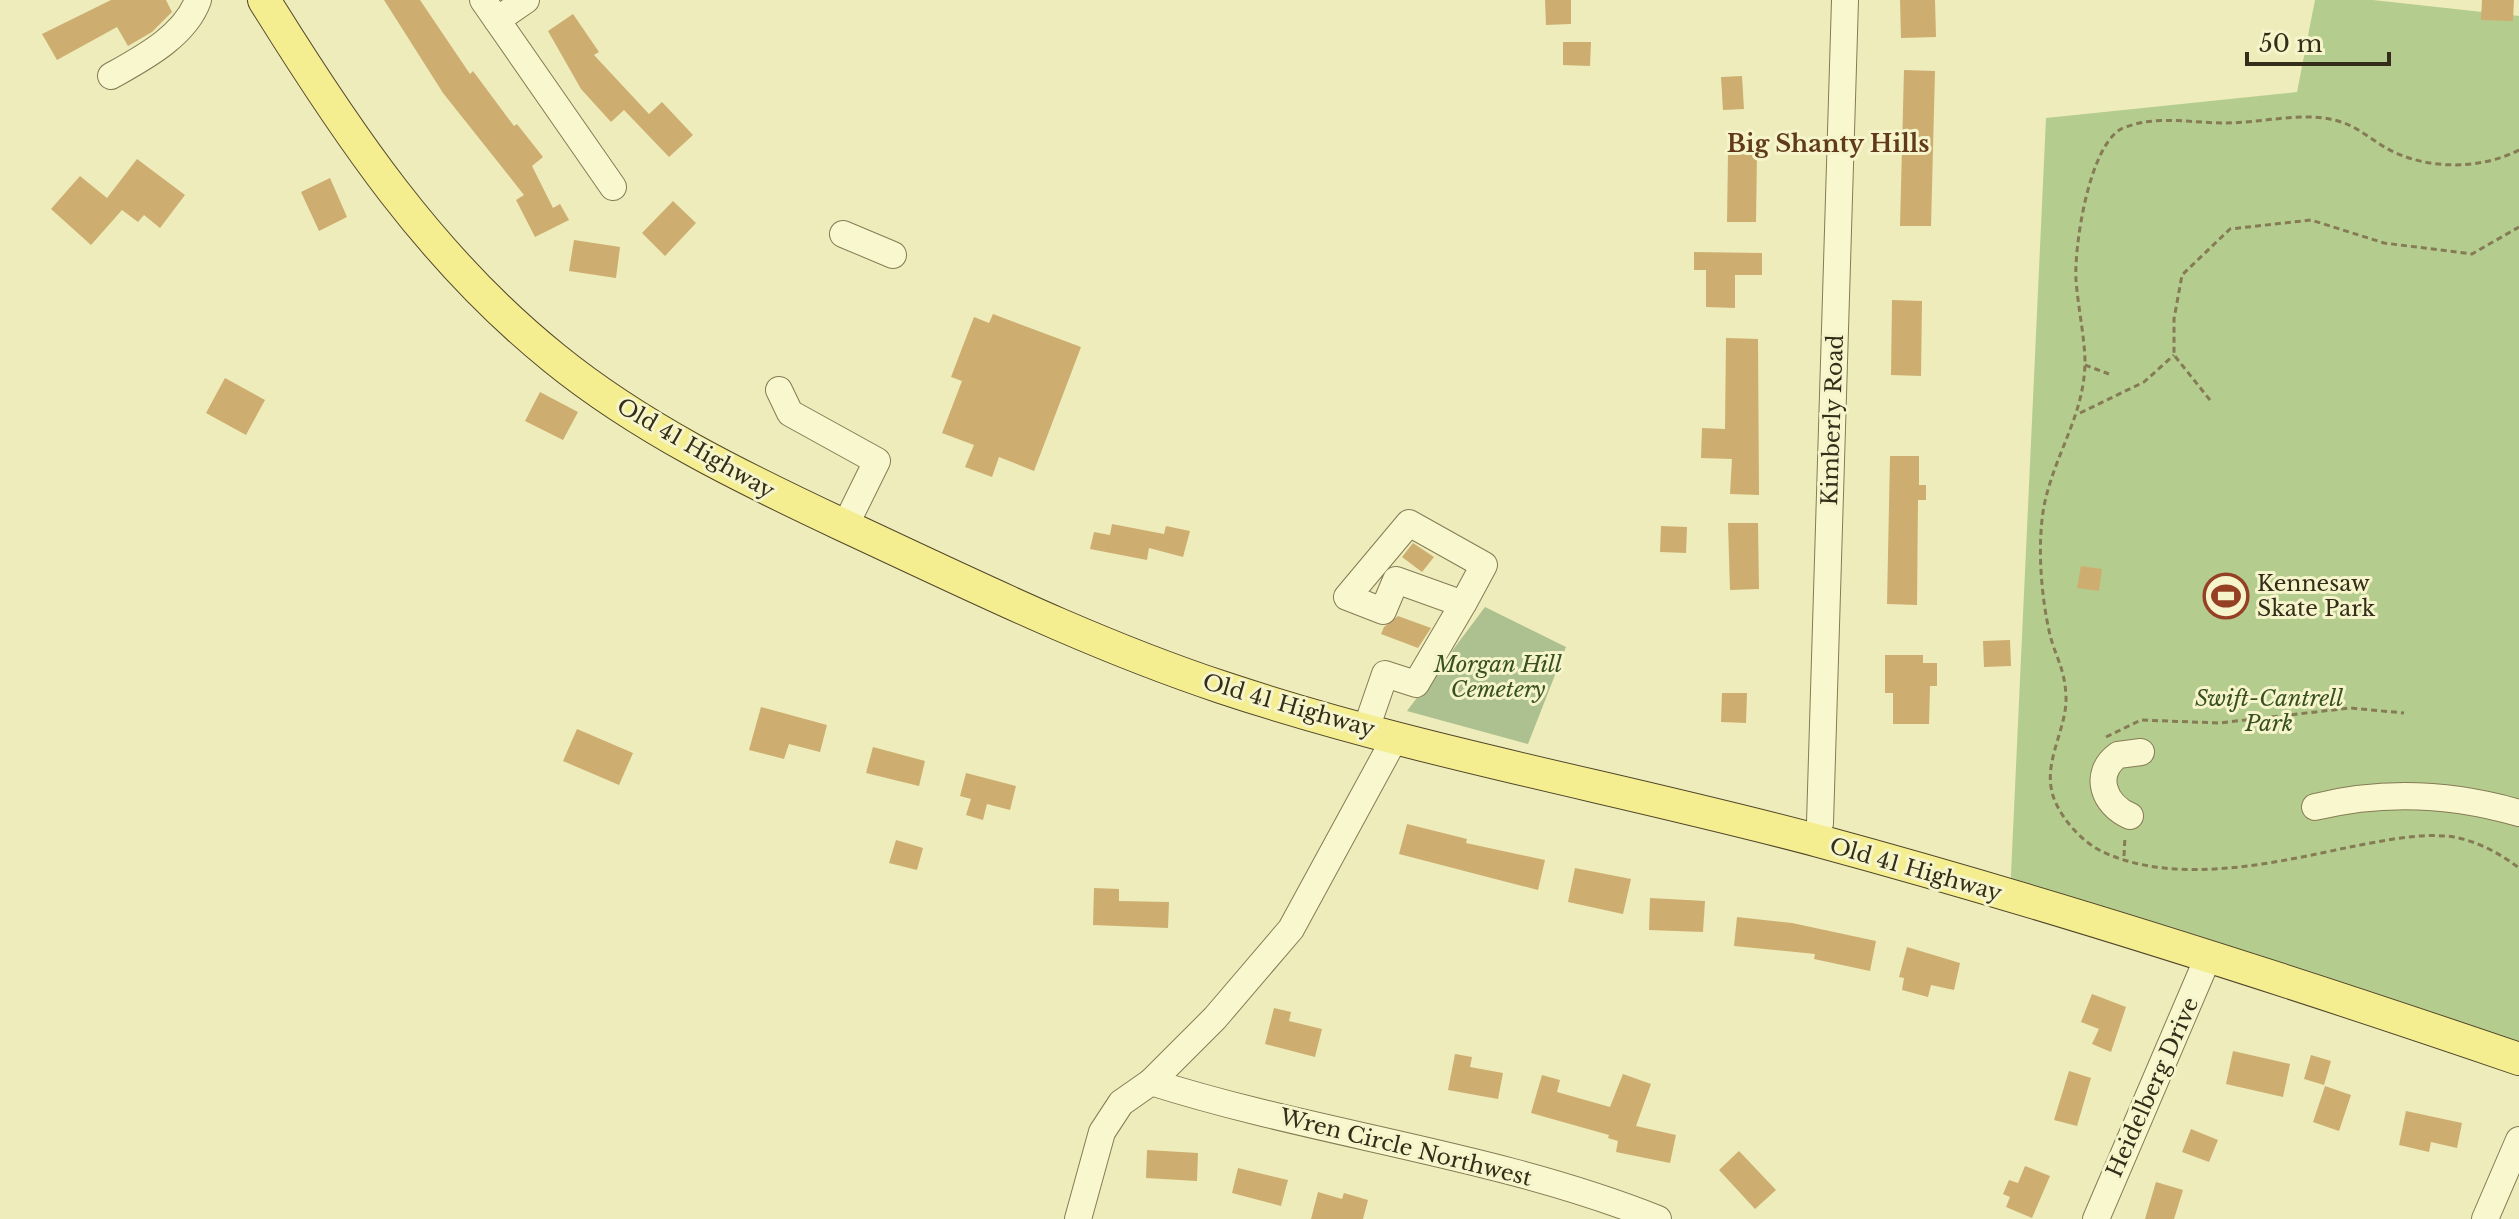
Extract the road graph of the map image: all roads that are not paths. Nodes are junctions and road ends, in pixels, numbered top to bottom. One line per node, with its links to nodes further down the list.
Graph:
1 (198, 0): 6 (street)
2 (264, 0): 11 (main road, Old 41 Highway)
3 (526, 0): 5 (street)
4 (1845, 0): 18 (street, Kimberly Road)
5 (490, 10): 7 (street)
6 (111, 76)
7 (613, 187)
8 (843, 234): 9 (street)
9 (893, 255)
10 (779, 390): 11 (street)
11 (845, 526): 13 (main road, Old 41 Highway)
12 (1463, 604): 12 (street); 13 (street)
13 (1381, 732): 18 (main road, Old 41 Highway); 21 (street)
14 (2141, 752): 17 (street)
15 (2517, 806): 16 (street)
16 (2315, 807)
17 (2128, 823)
18 (1816, 840): 19 (main road, Old 41 Highway)
19 (2209, 955): 20 (main road, Old 41 Highway); 25 (street, Heidelberg Drive)
20 (2519, 1059)
21 (1151, 1082): 23 (street); 24 (street, Wren Circle Northwest)
22 (2519, 1140): 26 (street)
23 (1078, 1219)
24 (1658, 1219)
25 (2096, 1219)
26 (2485, 1219)

